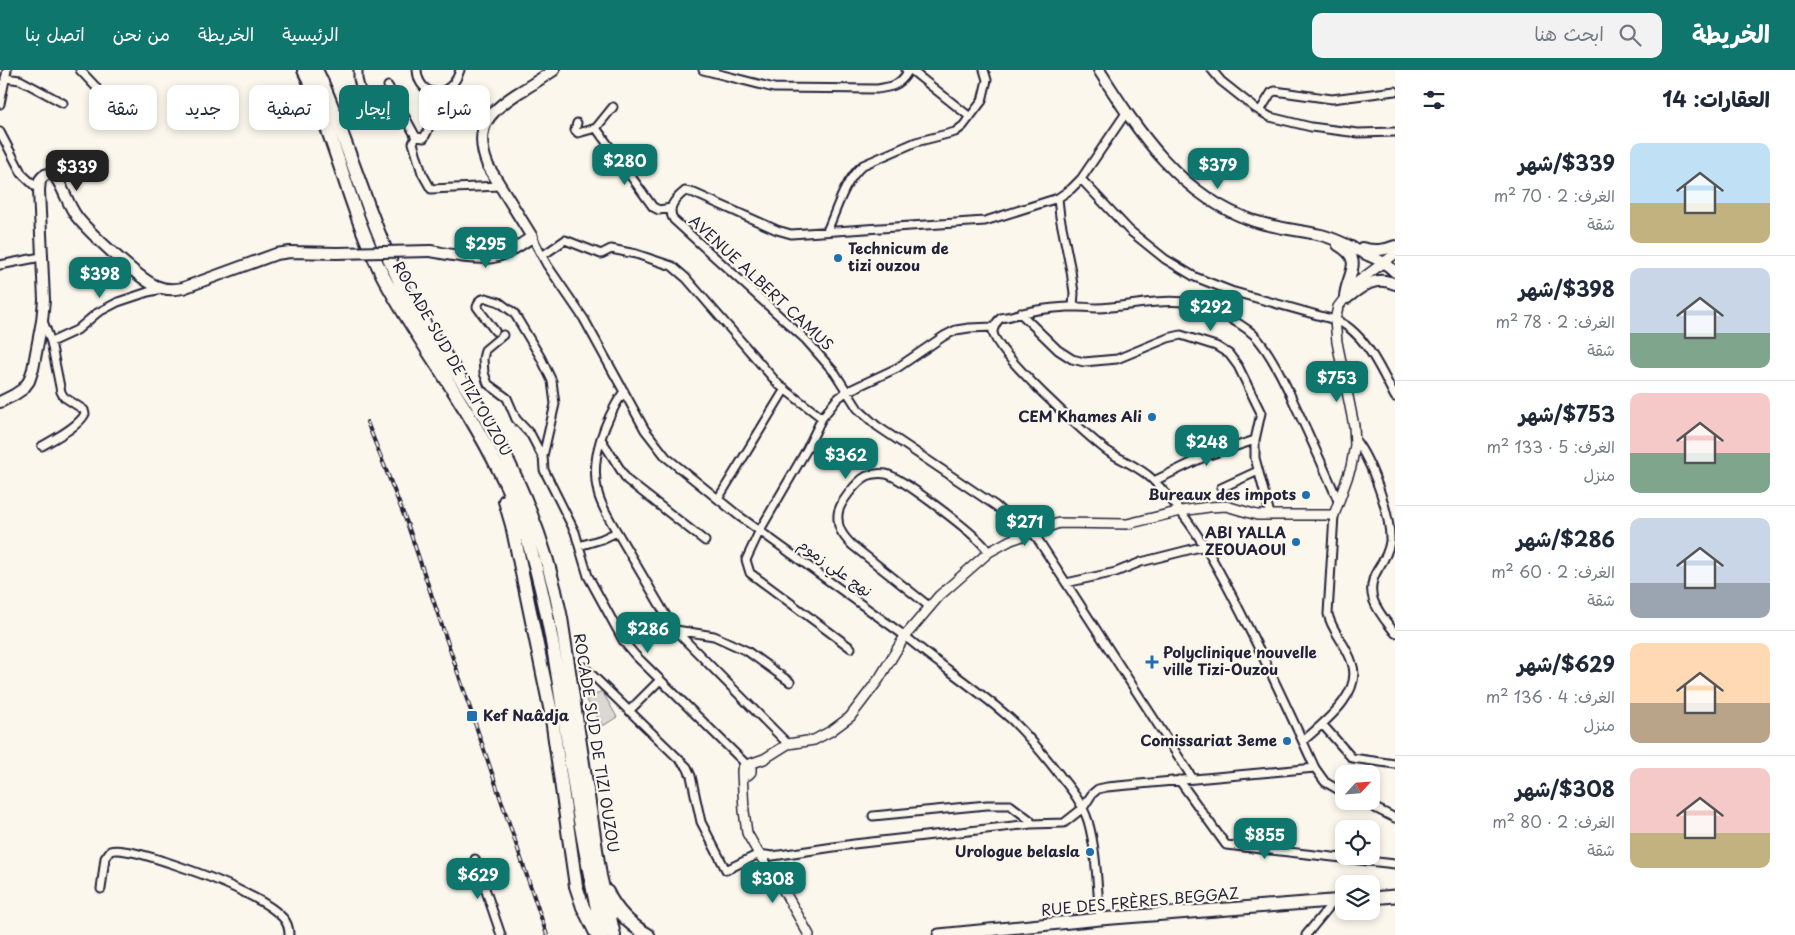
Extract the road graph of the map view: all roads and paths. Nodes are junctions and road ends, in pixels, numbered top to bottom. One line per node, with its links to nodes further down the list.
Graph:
1 (7, 70): 15 (street)
2 (80, 70): 16 (street)
3 (295, 70): 17 (highway)
4 (358, 70): 19 (street)
5 (417, 70): 20 (street)
6 (460, 70): 21 (street)
7 (554, 70): 38 (main road)
8 (703, 70): 9 (street)
9 (906, 70)
10 (911, 70): 28 (street)
11 (984, 70): 28 (street)
12 (1099, 70): 27 (main road)
13 (1212, 70): 26 (street)
14 (313, 71): 18 (highway, ROCADE SUD DE TIZI OUZOU); 119 (highway, ROCADE SUD DE TIZI OUZOU)
15 (6, 78): 23 (street); 24 (street)
16 (94, 85)
17 (304, 85)
18 (317, 85)
19 (359, 85)
20 (423, 85)
21 (453, 85)
22 (1395, 91): 26 (street)
23 (63, 103)
24 (0, 104)
25 (613, 107): 31 (street)
26 (1260, 111): 35 (street)
27 (1126, 113): 37 (street, AVENUE ALBERT CAMUS); 43 (main road)
28 (970, 117): 42 (street)
29 (577, 123): 31 (street)
30 (409, 124): 36 (street)
31 (596, 128): 41 (street)
32 (329, 130): 73 (highway, ROCADE SUD DE TIZI OUZOU)
33 (429, 130): 36 (street)
34 (0, 132): 39 (street)
35 (1395, 132)
36 (416, 137): 38 (street)
37 (1081, 179): 40 (street, AVENUE ALBERT CAMUS); 57 (street)
38 (500, 186): 44 (main road)
39 (39, 190): 49 (main road); 53 (main road)
40 (1058, 198): 42 (street, AVENUE ALBERT CAMUS); 55 (street)
41 (670, 208): 42 (street, AVENUE ALBERT CAMUS); 65 (street, AVENUE ALBERT CAMUS)
42 (827, 231)
43 (1322, 235): 45 (main road); 54 (main road)
44 (532, 237): 48 (street, نهج علي زموم); 53 (main road, bridge)
45 (1351, 246): 46 (main road); 51 (main road)
46 (1395, 246)
47 (1395, 254): 51 (street)
48 (542, 256): 63 (street); 64 (street, نهج علي زموم)
49 (41, 257): 50 (street); 58 (main road)
50 (0, 264)
51 (1388, 265): 52 (main road); 54 (street)
52 (1395, 282): 54 (main road)
53 (163, 289): 62 (street)
54 (1346, 298): 57 (street)
55 (1073, 307): 56 (street); 79 (street)
56 (1020, 313): 59 (street); 70 (street)
57 (1336, 320): 66 (street); 71 (street)
58 (42, 321): 62 (street); 67 (main road)
59 (994, 327): 65 (street); 76 (street)
60 (494, 331): 74 (street)
61 (503, 335): 74 (street)
62 (51, 342): 72 (street)
63 (784, 389): 68 (street); 78 (street)
64 (624, 391): 69 (street); 78 (street, نهج علي زموم)
65 (846, 392): 68 (street); 86 (street, AVENUE ALBERT CAMUS)
66 (1395, 398)
67 (0, 402)
68 (822, 418): 83 (street)
69 (601, 439): 84 (street); 87 (street)
70 (1255, 440): 75 (street); 76 (street)
71 (1355, 440): 79 (street); 94 (street)
72 (42, 446)
73 (487, 448): 128 (highway); 129 (highway, ROCADE SUD DE TIZI OUZOU)
74 (542, 456): 88 (street)
75 (1258, 471): 77 (street); 81 (street)
76 (1154, 481): 80 (street)
77 (1221, 488)
78 (718, 499): 83 (street, نهج علي زموم)
79 (1339, 503): 82 (street)
80 (1181, 511): 81 (street); 85 (street); 89 (street)
81 (1270, 514): 82 (street)
82 (1334, 515): 101 (street)
83 (760, 530): 95 (street, نهج علي زموم); 96 (street)
84 (617, 532): 88 (street); 93 (street)
85 (1033, 532): 86 (street); 91 (street)
86 (1022, 536): 90 (street)
87 (705, 541)
88 (579, 546): 98 (street)
89 (1204, 546): 91 (street); 102 (street)
90 (989, 552): 92 (street); 92 (street)
91 (1066, 583): 107 (street)
92 (930, 607): 95 (street)
93 (676, 630): 99 (street); 103 (street)
94 (1395, 633)
95 (905, 636): 103 (street); 110 (street, نهج علي زموم)
96 (851, 648)
97 (584, 666): 100 (street)
98 (660, 680): 100 (street); 106 (street)
99 (790, 682)
100 (629, 710): 115 (street)
101 (1322, 724): 102 (street); 104 (street)
102 (1303, 740): 105 (street)
103 (788, 744): 106 (street)
104 (1395, 764)
105 (1316, 768): 107 (street); 109 (street)
106 (747, 769): 115 (street)
107 (1193, 779): 108 (street)
108 (1179, 780): 110 (street); 118 (street)
109 (1335, 788)
110 (1083, 808): 114 (street); 125 (street, نهج علي زموم)
111 (1379, 810): 113 (street)
112 (873, 816): 114 (street)
113 (1395, 818)
114 (1031, 824): 115 (street)
115 (759, 854): 117 (street)
116 (475, 859): 127 (street)
117 (766, 862): 132 (street); 133 (street)
118 (1395, 864)
119 (600, 876): 130 (highway, ROCADE SUD DE TIZI OUZOU); 131 (highway)
120 (102, 889): 126 (street)
121 (1395, 896): 122 (main road)
122 (1380, 897)
123 (1335, 900): 125 (main road, RUE DES FRÈRES BEGGAZ)
124 (1335, 904): 135 (street)
125 (1100, 919): 134 (main road, RUE DES FRÈRES BEGGAZ)
126 (290, 935)
127 (501, 935)
128 (596, 935)
129 (602, 935)
130 (614, 935)
131 (648, 935)
132 (802, 935)
133 (809, 935)
134 (939, 935)
135 (1306, 935)

